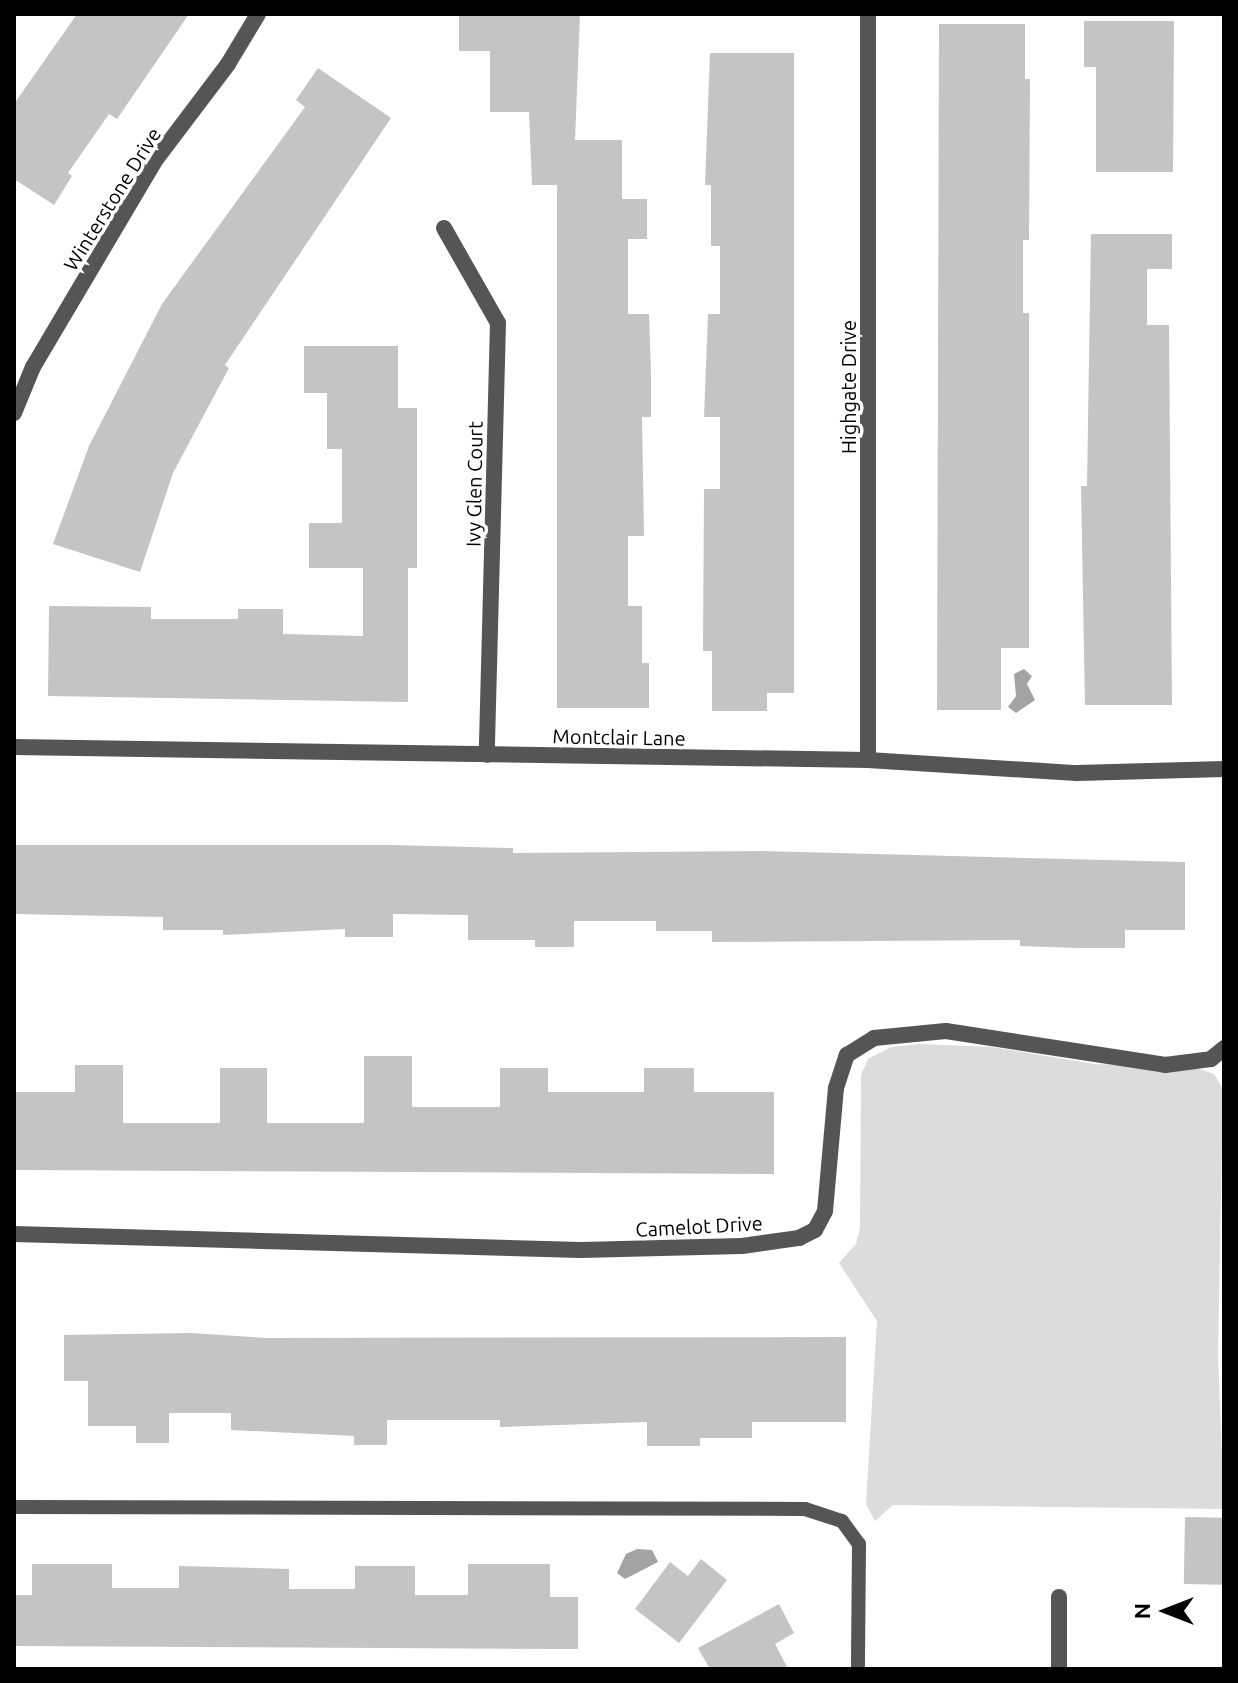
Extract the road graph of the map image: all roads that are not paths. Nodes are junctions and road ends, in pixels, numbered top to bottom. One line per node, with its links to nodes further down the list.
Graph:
1 (258, 14): 4 (street, Winterstone Drive)
2 (868, 14): 7 (street, Highgate Drive)
3 (444, 228): 6 (street, Ivy Glen Court)
4 (14, 413)
5 (14, 747): 6 (street, Montclair Lane)
6 (487, 755): 7 (street, Montclair Lane)
7 (868, 760): 8 (street, Montclair Lane)
8 (1224, 769)
9 (1224, 1048): 10 (street, Camelot Drive)
10 (14, 1234)
11 (14, 1507): 13 (lane)
12 (1059, 1597): 14 (street)
13 (858, 1669)
14 (1059, 1669)

